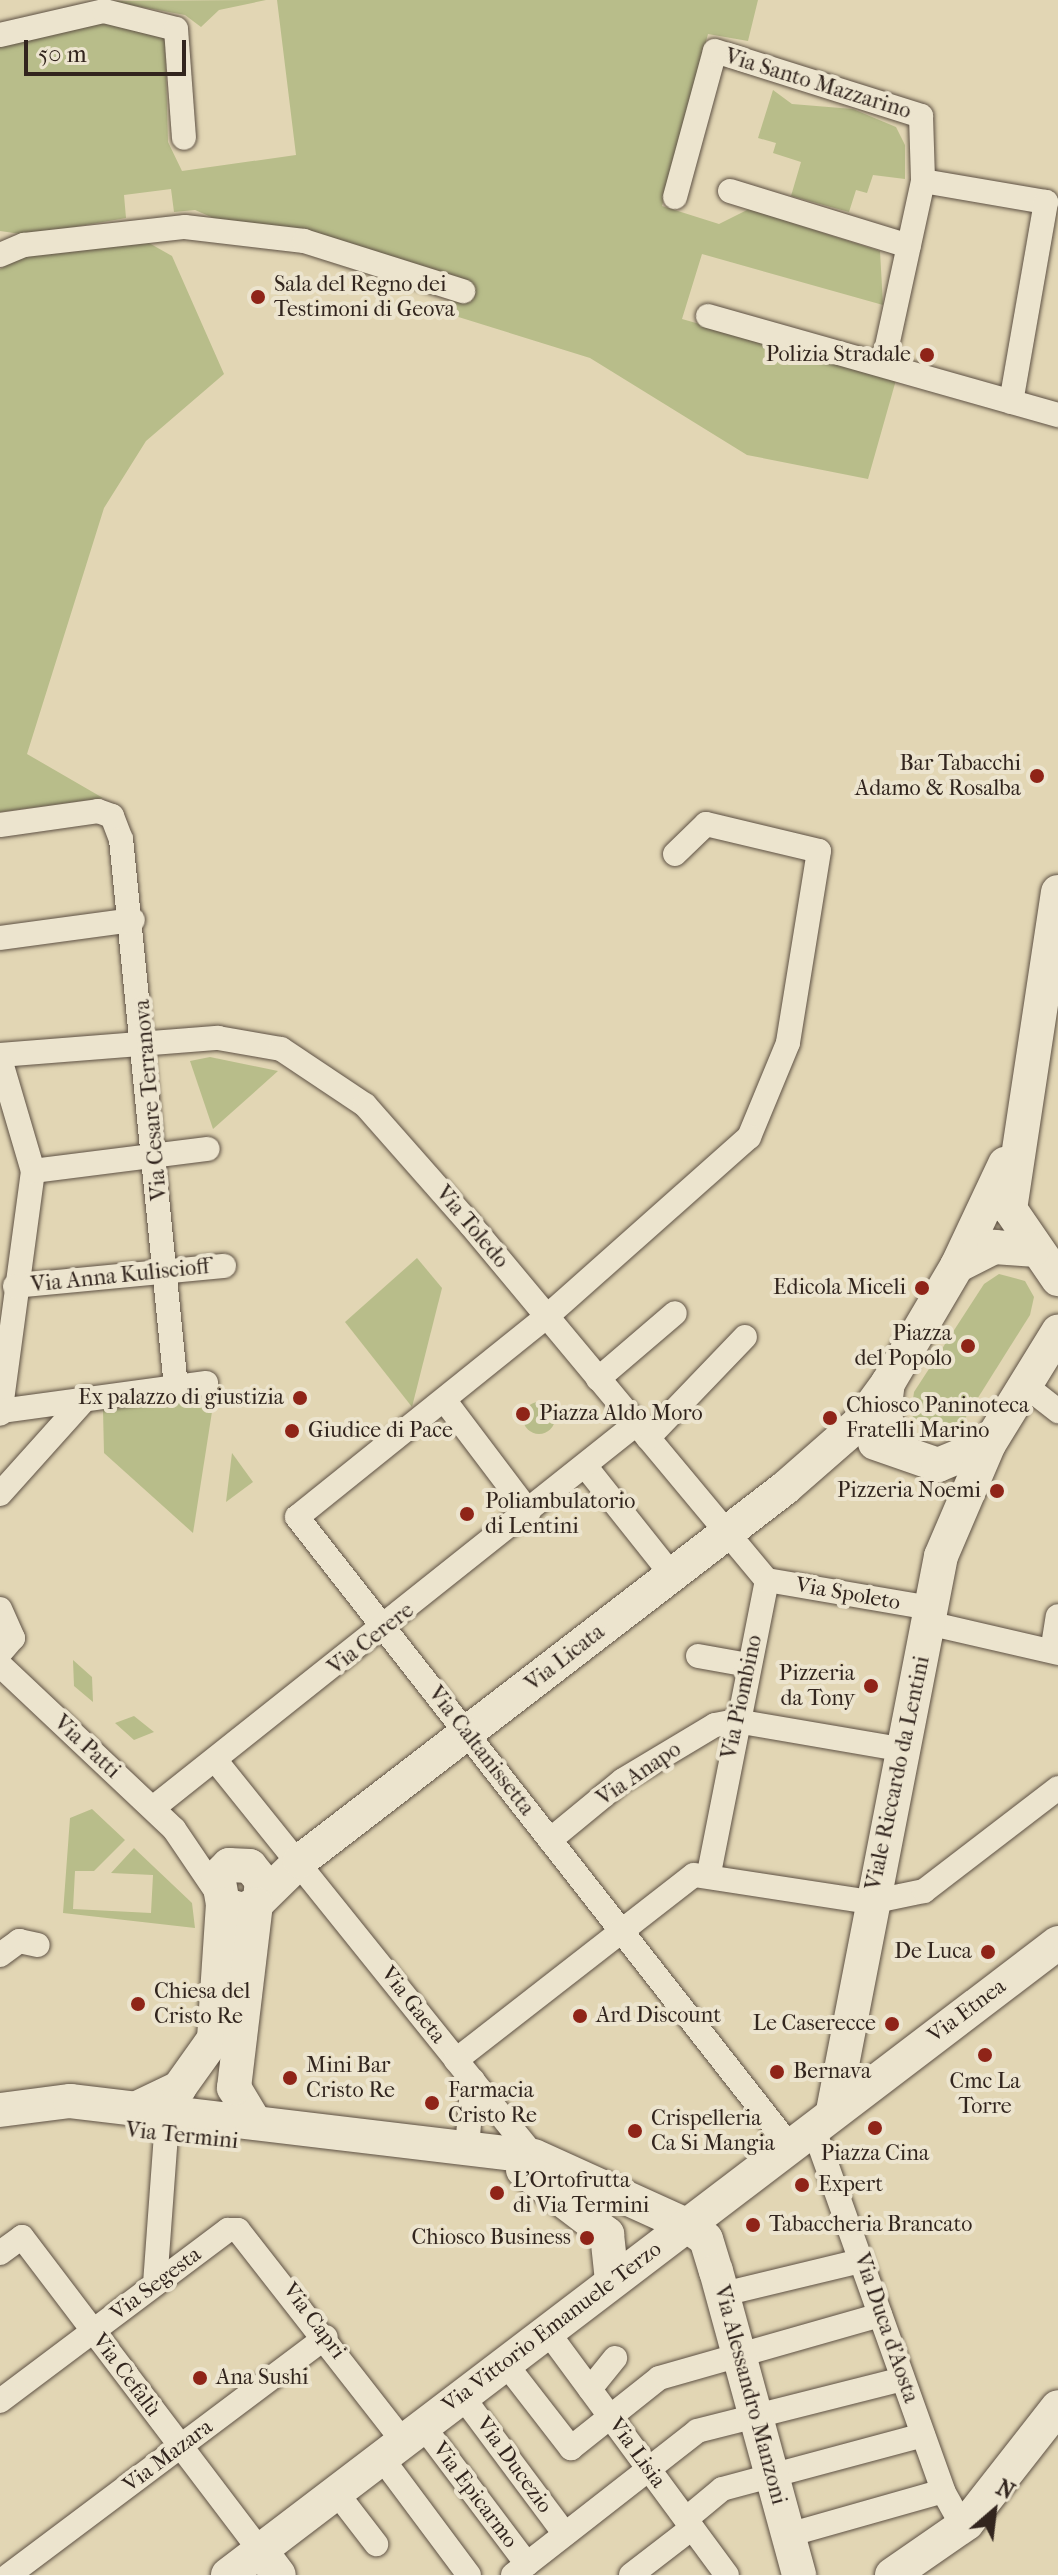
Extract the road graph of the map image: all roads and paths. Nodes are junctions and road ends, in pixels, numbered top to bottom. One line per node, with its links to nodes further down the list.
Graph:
1 (0, 35): 2 (street)
2 (184, 138)
3 (923, 181): 5 (street, Via Santo Mazzarino); 6 (street); 11 (street)
4 (730, 191): 6 (street)
5 (675, 197)
6 (909, 246): 10 (street)
7 (0, 255): 8 (street)
8 (463, 291)
9 (708, 316): 10 (street)
10 (883, 365): 11 (street)
11 (1011, 402): 12 (street)
12 (1058, 415)
13 (0, 825): 16 (street, Via Cesare Terranova)
14 (675, 854): 32 (street)
15 (1058, 892): 19 (main road)
16 (133, 920): 17 (street); 18 (street, Via Cesare Terranova)
17 (0, 938)
18 (147, 1042): 20 (street, Via Toledo); 24 (street, Via Cesare Terranova); 32 (street, Via Toledo)
19 (1046, 1045): 22 (main road)
20 (0, 1057): 21 (street)
21 (8, 1109): 25 (street)
22 (1017, 1134): 26 (main road); 28 (main road, Via Licata)
23 (208, 1149): 24 (street)
24 (157, 1156): 25 (street); 29 (street, Via Cesare Terranova)
25 (33, 1171): 30 (street)
26 (1048, 1260): 28 (main road)
27 (224, 1266): 29 (street, Via Anna Kuliscioff)
28 (957, 1266): 37 (main road, Via Licata)
29 (168, 1271): 30 (street, Via Anna Kuliscioff); 39 (street, Via Cesare Terranova)
30 (11, 1272): 43 (street)
31 (675, 1313): 35 (street)
32 (546, 1317): 35 (street, Via Toledo); 41 (street)
33 (1058, 1332): 38 (main road, Viale Riccardo da Lentini)
34 (745, 1337): 44 (street, Via Cerere)
35 (598, 1379): 44 (street, Via Toledo)
36 (206, 1383): 39 (street)
37 (888, 1383): 46 (main road, Via Licata); 47 (main road)
38 (1026, 1386): 42 (street); 45 (main road, Viale Riccardo da Lentini)
39 (176, 1387): 40 (street)
40 (86, 1398): 43 (street); 49 (street)
41 (445, 1401): 50 (street); 58 (street, Via Caltanissetta)
42 (1058, 1411)
43 (0, 1412)
44 (642, 1431): 48 (street, Via Cerere); 51 (street, Via Toledo)
45 (989, 1444): 47 (main road); 52 (main road, Viale Riccardo da Lentini)
46 (827, 1453): 47 (main road); 51 (main road, Via Licata)
47 (905, 1453): 52 (main road)
48 (586, 1467): 50 (street, Via Cerere); 53 (street)
49 (0, 1494)
50 (529, 1512): 58 (street, Via Cerere)
51 (729, 1534): 53 (main road, Via Licata); 54 (street)
52 (941, 1556): 56 (main road, Viale Riccardo da Lentini)
53 (672, 1575): 65 (main road, Via Licata)
54 (767, 1580): 56 (street, Via Spoleto); 63 (street, Via Piombino)
55 (0, 1609): 60 (street)
56 (929, 1615): 59 (street, Via Spoleto); 66 (main road, Viale Riccardo da Lentini)
57 (1058, 1616): 59 (street)
58 (385, 1629): 65 (street, Via Caltanissetta); 67 (street, Via Cerere)
59 (1056, 1650)
60 (0, 1653)
61 (698, 1656): 63 (street)
62 (0, 1665): 69 (street, Via Patti)
63 (748, 1665): 64 (street, Via Piombino)
64 (736, 1721): 66 (street); 71 (street, Via Anapo); 73 (street, Via Piombino)
65 (467, 1733): 71 (street, Via Caltanissetta); 72 (main road, Via Licata)
66 (905, 1750): 75 (main road, Viale Riccardo da Lentini)
67 (216, 1761): 69 (street, Via Cerere); 72 (street, Via Gaeta)
68 (1058, 1788): 75 (street)
69 (153, 1808): 70 (street, Via Patti)
70 (174, 1829): 74 (street); 74 (street)
71 (550, 1840): 76 (street, Via Caltanissetta)
72 (300, 1861): 74 (main road, Via Licata); 82 (street, Via Gaeta)
73 (709, 1873): 75 (street); 76 (street, Via Gaeta)
74 (241, 1889): 80 (main road); 88 (main road)
75 (871, 1902): 81 (main road, Viale Riccardo da Lentini)
76 (622, 1933): 82 (street, Via Gaeta); 87 (street, Via Caltanissetta)
77 (1058, 1943): 83 (main road, Via Etnea)
78 (38, 1945): 79 (street)
79 (0, 1955)
80 (214, 2039): 86 (main road); 88 (main road)
81 (842, 2059): 83 (main road); 89 (main road, Viale Riccardo da Lentini)
82 (456, 2060): 84 (street)
83 (876, 2079): 89 (main road, Via Vittorio Emanuele Terzo)
84 (473, 2080): 90 (street); 91 (street)
85 (8, 2109): 86 (main road, Via Termini)
86 (162, 2111): 88 (main road, Via Termini); 99 (street)
87 (762, 2112): 89 (street, Via Duca d'Aosta)
88 (232, 2121): 90 (main road, Via Termini)
89 (812, 2128): 92 (main road, Via Vittorio Emanuele Terzo); 97 (street, Via Duca d'Aosta)
90 (467, 2147): 91 (main road, Via Termini); 98 (main road, Via Termini)
91 (534, 2156): 93 (main road, Via Termini)
92 (725, 2194): 93 (main road); 94 (main road, Via Vittorio Emanuele Terzo)
93 (634, 2201): 94 (main road, Via Termini)
94 (686, 2225): 98 (main road, Via Vittorio Emanuele Terzo); 100 (main road, Via Alessandro Manzoni)
95 (238, 2230): 99 (street, Via Segesta); 104 (street, Via Capri)
96 (0, 2253): 102 (street, Via Cefalù)
97 (860, 2261): 100 (street); 101 (street, Via Duca d'Aosta)
98 (612, 2281): 103 (main road, Via Vittorio Emanuele Terzo)
99 (155, 2284): 102 (street, Via Segesta)
100 (723, 2294): 105 (main road, Via Alessandro Manzoni)
101 (880, 2315): 105 (street); 108 (street, Via Duca d'Aosta)
102 (93, 2331): 111 (street, Via Segesta); 117 (street, Via Cefalù)
103 (547, 2331): 107 (main road, Via Vittorio Emanuele Terzo); 109 (street, Via Lisia)
104 (326, 2337): 115 (street, Via Capri); 117 (street, Via Mazara)
105 (740, 2354): 113 (street); 114 (main road, Via Alessandro Manzoni)
106 (615, 2358): 109 (street)
107 (505, 2363): 110 (main road, Via Vittorio Emanuele Terzo); 113 (street)
108 (903, 2379): 114 (street); 116 (street, Via Duca d'Aosta)
109 (590, 2389): 113 (street, Via Lisia)
110 (462, 2396): 115 (main road, Via Vittorio Emanuele Terzo); 124 (street, Via Ducezio)
111 (0, 2401)
112 (1058, 2407): 123 (main road)
113 (611, 2417): 118 (street, Via Lisia)
114 (757, 2417): 118 (street); 119 (main road, Via Alessandro Manzoni)
115 (398, 2435): 121 (main road, Via Vittorio Emanuele Terzo); 128 (street, Via Epicarmo); 131 (street)
116 (923, 2435): 119 (street); 120 (street, Via Duca d'Aosta)
117 (179, 2447): 127 (street, Via Cefalù); 129 (street, Via Mazara)
118 (649, 2469): 122 (street, Via Lisia); 124 (street)
119 (773, 2476): 122 (street); 125 (main road, Via Alessandro Manzoni)
120 (943, 2491): 123 (street, Via Duca d'Aosta); 125 (street)
121 (336, 2492): 126 (street); 127 (main road, Via Vittorio Emanuele Terzo)
122 (689, 2523): 132 (street); 133 (street, Via Lisia)
123 (963, 2527): 135 (main road)
124 (565, 2534): 128 (street)
125 (788, 2535): 134 (main road, Via Alessandro Manzoni)
126 (376, 2544)
127 (270, 2562): 130 (main road, Via Vittorio Emanuele Terzo)
128 (520, 2570)
129 (9, 2575)
130 (228, 2575)
131 (469, 2575)
132 (631, 2575)
133 (727, 2575)
134 (799, 2575)
135 (892, 2575)

